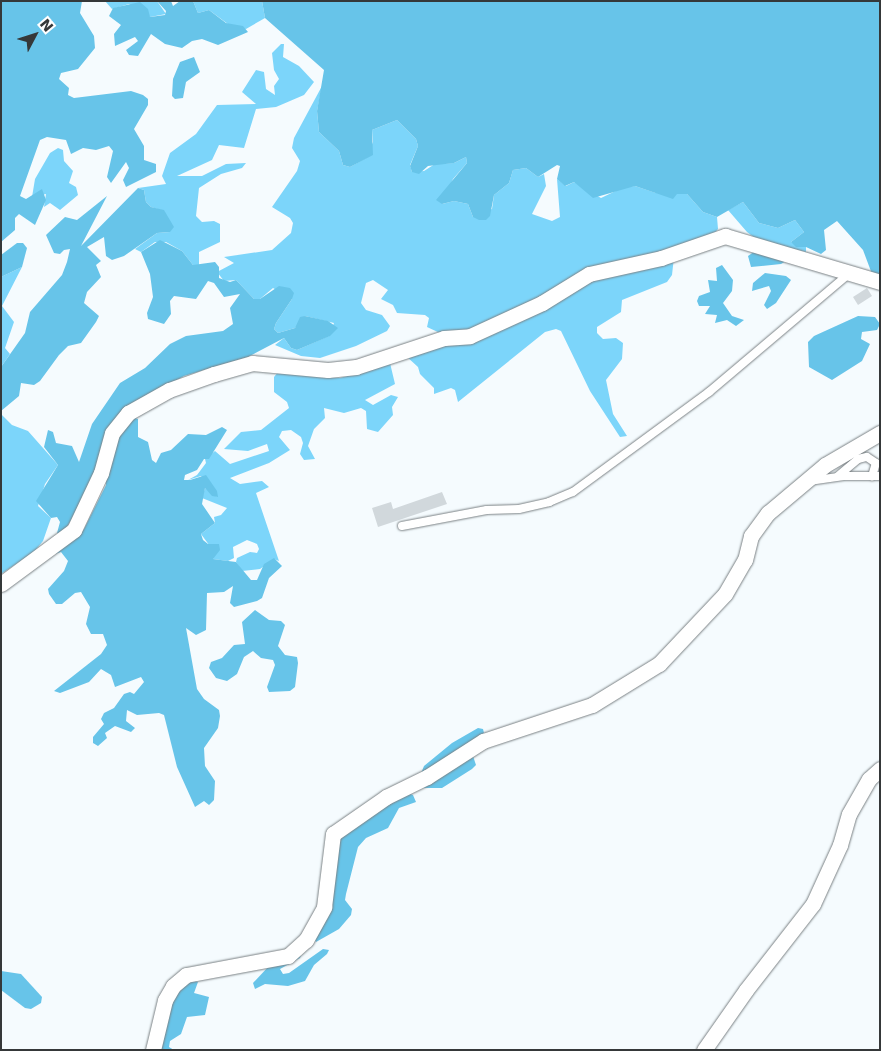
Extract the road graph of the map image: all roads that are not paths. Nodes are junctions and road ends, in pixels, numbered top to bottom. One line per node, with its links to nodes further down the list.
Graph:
1 (850, 273): 2 (street); 7 (lane); 8 (street)
2 (880, 282)
3 (880, 433): 6 (street)
4 (876, 476): 5 (lane); 5 (lane)
5 (837, 477): 6 (lane)
6 (802, 483): 10 (street)
7 (402, 526)
8 (1, 584)
9 (880, 769): 11 (street)
10 (153, 1050)
11 (704, 1050)

